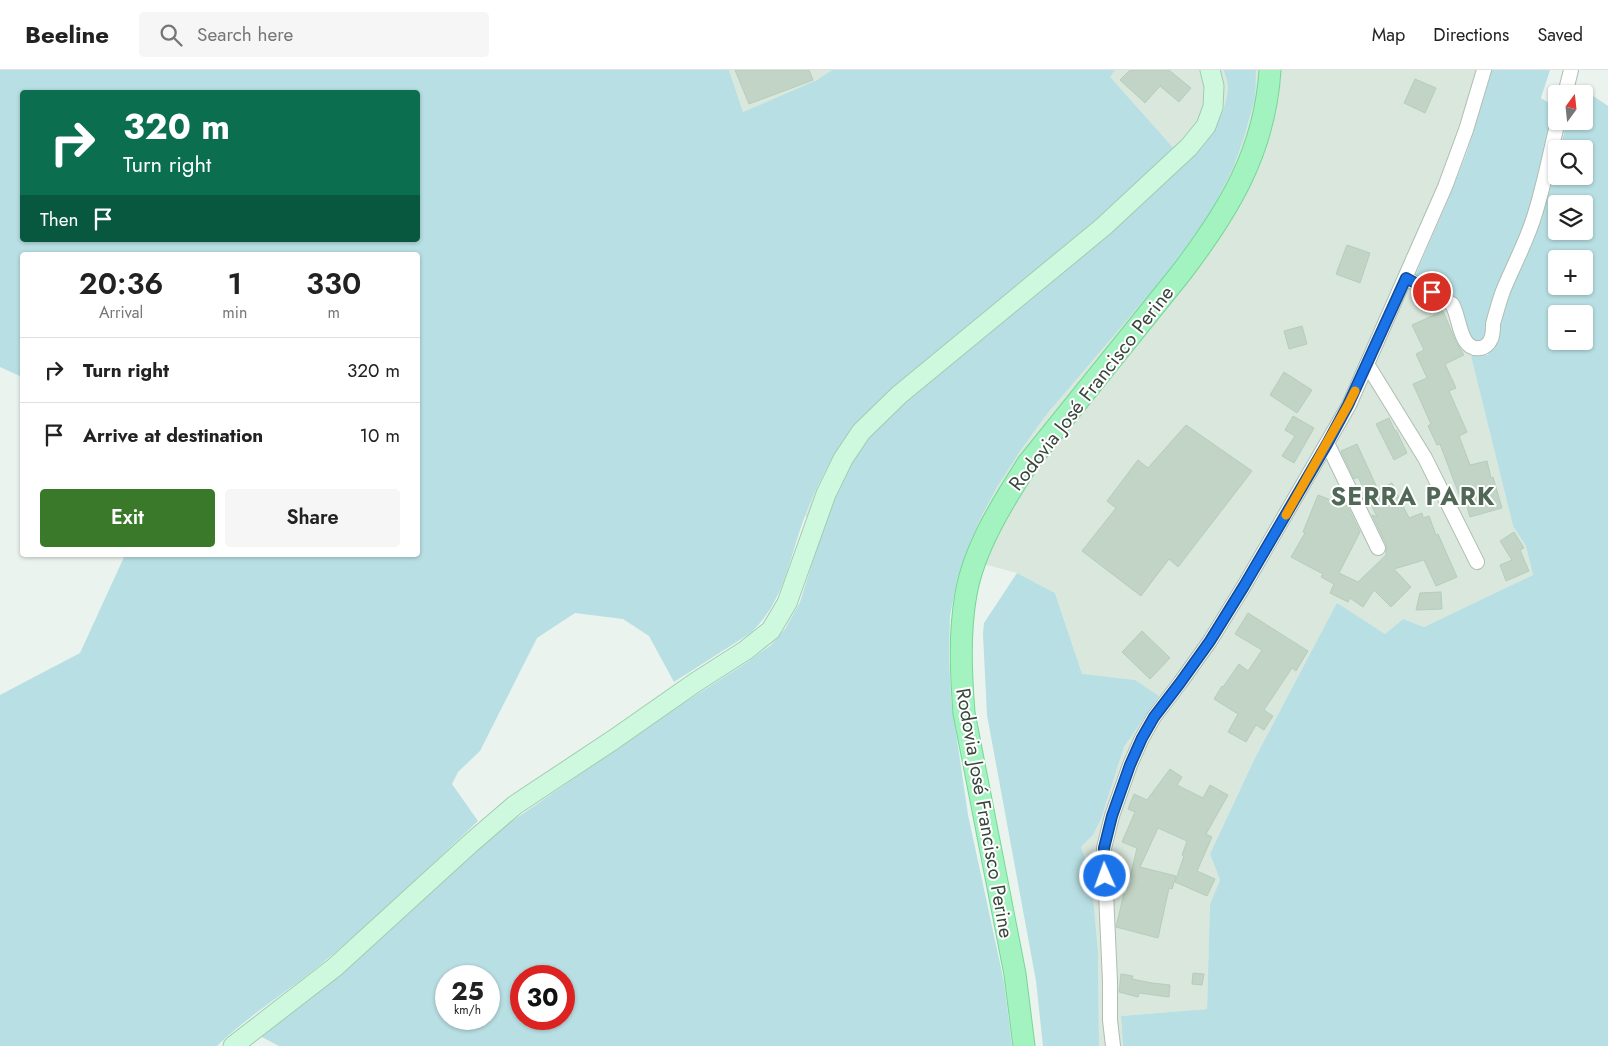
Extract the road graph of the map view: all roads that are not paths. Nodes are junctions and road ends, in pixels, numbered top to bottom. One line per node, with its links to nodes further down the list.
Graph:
1 (1210, 70): 12 (main road)
2 (1270, 70): 13 (main road, Rodovia José Francisco Perine)
3 (1484, 70): 7 (street)
4 (1571, 70): 5 (street)
5 (1567, 85)
6 (1556, 130): 7 (street)
7 (1406, 278): 8 (street)
8 (1367, 364): 9 (street); 11 (street)
9 (1327, 444): 10 (street); 14 (street)
10 (1378, 548)
11 (1477, 562)
12 (233, 1046)
13 (1024, 1046)
14 (1113, 1046)

